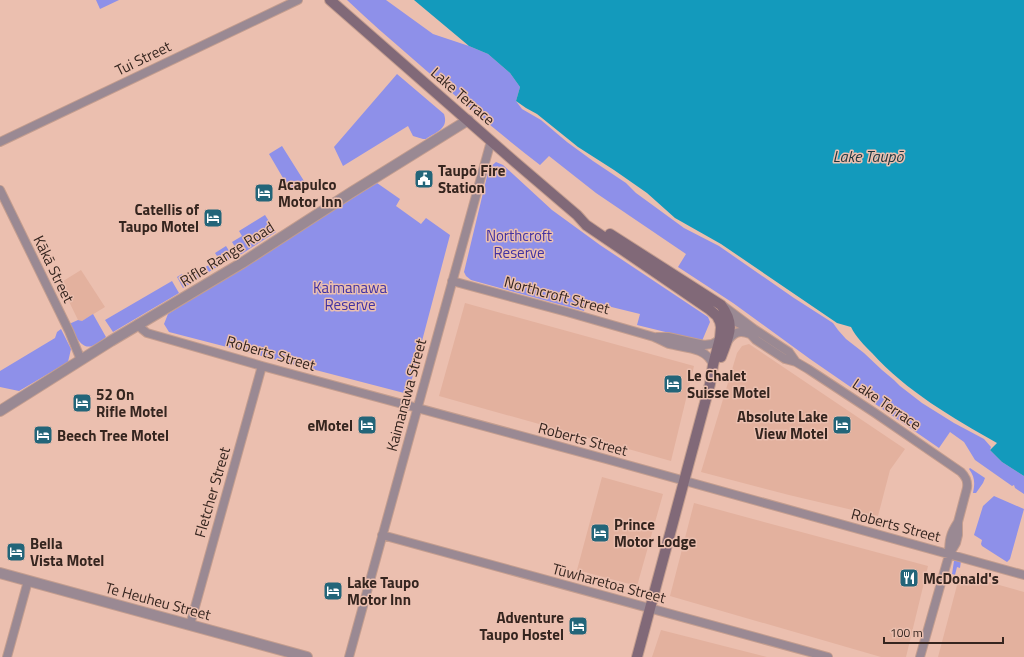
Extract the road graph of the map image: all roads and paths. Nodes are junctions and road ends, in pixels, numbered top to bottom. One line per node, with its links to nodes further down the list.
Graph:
1 (298, 0): 5 (street, Tui Street)
2 (330, 0): 3 (main road, Lake Terrace)
3 (468, 120): 4 (main road, Lake Terrace); 12 (street, Rifle Range Road)
4 (491, 141): 7 (main road, Lake Terrace); 9 (street, Kaimanawa Street)
5 (0, 142)
6 (0, 190): 16 (street, Kākā Street)
7 (577, 214): 8 (main road, Lake Terrace); 10 (main road, Lake Terrace)
8 (659, 275): 11 (street, Lake Terrace); 15 (main road, Lake Terrace)
9 (452, 281): 14 (street, Northcroft Street); 21 (street, Kaimanawa Street)
10 (721, 304): 11 (main road, Lake Terrace); 17 (street, Lake Terrace)
11 (730, 319): 13 (street, Lake Terrace); 15 (main road)
12 (138, 324): 16 (street, Rifle Range Road); 18 (street, Roberts Street)
13 (750, 334): 15 (street); 17 (street, Lake Terrace)
14 (654, 337): 15 (street, Northcroft Street); 19 (street, Northcroft Street)
15 (724, 340): 19 (main road); 20 (main road)
16 (81, 360): 22 (street, Rifle Range Road)
17 (796, 362): 25 (street, Lake Terrace)
18 (262, 366): 21 (street, Roberts Street); 30 (street, Fletcher Street)
19 (713, 366): 20 (main road)
20 (710, 384): 23 (main road)
21 (418, 408): 23 (street, Roberts Street); 24 (street, Kaimanawa Street)
22 (0, 411)
23 (684, 481): 25 (street, Roberts Street); 29 (main road)
24 (382, 535): 29 (street, Tūwharetoa Street); 33 (street, Kaimanawa Street)
25 (949, 555): 27 (street, Roberts Street); 36 (street)
26 (0, 573): 28 (street, Te Heuheu Street)
27 (1024, 575)
28 (28, 581): 30 (street, Te Heuheu Street); 31 (street)
29 (650, 608): 34 (main road); 35 (street, Tūwharetoa Street)
30 (190, 625): 32 (street, Te Heuheu Street)
31 (7, 657)
32 (307, 657)
33 (350, 657)
34 (637, 657)
35 (828, 657)
36 (920, 657)

